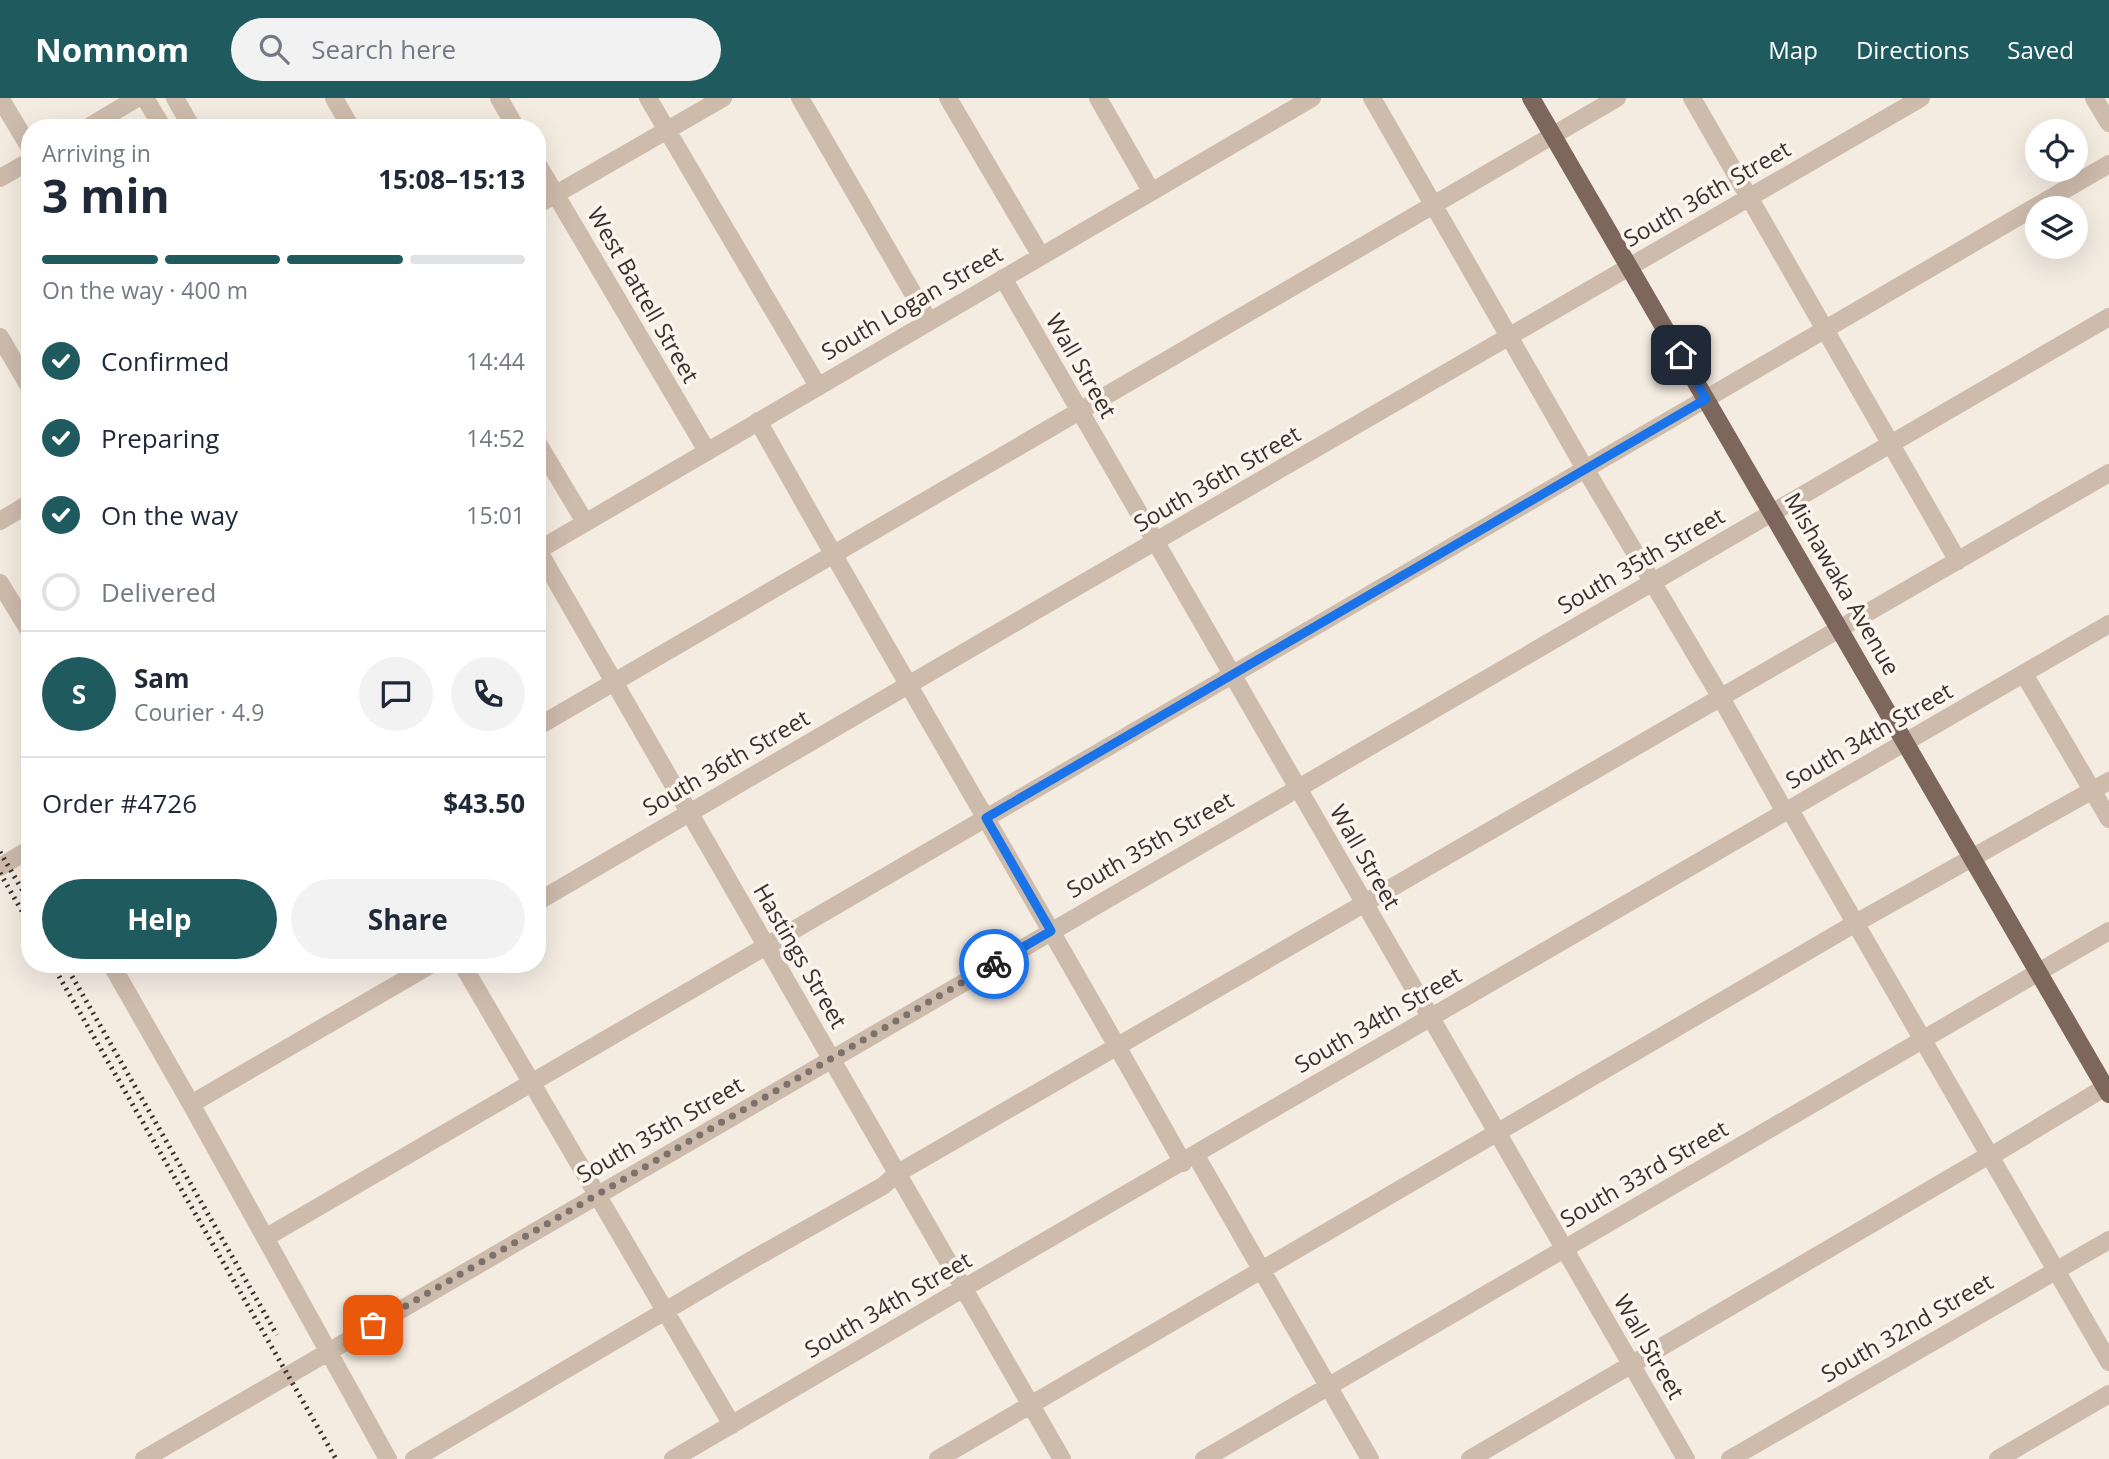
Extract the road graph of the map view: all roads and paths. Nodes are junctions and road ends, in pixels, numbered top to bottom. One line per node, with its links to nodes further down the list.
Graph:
1 (0, 98): 26 (street)
2 (137, 98): 19 (street)
3 (145, 98): 20 (street)
4 (175, 98): 21 (street)
5 (334, 98): 22 (street)
6 (499, 98): 23 (street)
7 (648, 98): 25 (street)
8 (723, 98): 25 (street)
9 (800, 98): 41 (street)
10 (948, 98): 37 (street)
11 (1098, 98): 32 (street)
12 (1312, 98): 32 (street, South Logan Street)
13 (1372, 98): 36 (street)
14 (1531, 98): 27 (main road, Mishawaka Avenue)
15 (1617, 98): 27 (street)
16 (1692, 98): 34 (street)
17 (1921, 98): 34 (street, South 36th Street)
18 (2094, 98): 24 (street)
19 (101, 119)
20 (158, 119)
21 (187, 119)
22 (346, 119)
23 (511, 119)
24 (2109, 124)
25 (667, 131): 33 (street); 46 (street)
26 (21, 133)
27 (1554, 135): 36 (street); 38 (main road, Mishawaka Avenue)
28 (2109, 164): 42 (street)
29 (21, 166): 30 (street)
30 (0, 178)
31 (546, 179): 33 (street, West Battell Street)
32 (1151, 191): 37 (street, South Logan Street)
33 (555, 195): 35 (street); 51 (street, West Battell Street)
34 (1749, 198): 38 (street, South 36th Street); 42 (street)
35 (546, 200)
36 (1434, 205): 43 (street); 48 (street)
37 (1041, 256): 39 (street, South Logan Street)
38 (1630, 267): 43 (street, South 36th Street); 47 (main road, Mishawaka Avenue)
39 (1003, 278): 41 (street, South Logan Street); 48 (street, Wall Street)
40 (2109, 317): 50 (street, South 35th Street)
41 (929, 321): 46 (street, South Logan Street)
42 (1825, 330): 47 (street); 50 (street)
43 (1509, 336): 53 (street); 59 (street, South 36th Street)
44 (0, 337): 45 (street)
45 (21, 373)
46 (818, 386): 49 (street, South Logan Street)
47 (1706, 399): 53 (street); 56 (main road, Mishawaka Avenue)
48 (1079, 411): 59 (street, Wall Street); 61 (street)
49 (758, 422): 51 (street, South Logan Street); 61 (street)
50 (1891, 443): 56 (street, South 35th Street); 62 (street)
51 (706, 451): 58 (street, South Logan Street)
52 (546, 457): 58 (street)
53 (1586, 469): 65 (street); 70 (street)
54 (2109, 472): 62 (street)
55 (21, 508): 57 (street)
56 (1772, 513): 65 (street, South 35th Street); 68 (main road, Mishawaka Avenue)
57 (0, 521)
58 (585, 522): 60 (street, South Logan Street)
59 (1155, 542): 70 (street, Wall Street); 72 (street, South 36th Street)
60 (546, 545)
61 (832, 555): 71 (street); 72 (street)
62 (1958, 561): 68 (street)
63 (546, 564): 71 (street, Hastings Street)
64 (0, 583): 66 (street)
65 (1653, 583): 73 (street); 77 (street, South 35th Street)
66 (21, 617)
67 (2109, 624): 69 (street, South 34th Street)
68 (1840, 629): 73 (street); 75 (main road, Mishawaka Avenue)
69 (2024, 674): 75 (street, South 34th Street); 78 (street)
70 (1232, 675): 77 (street, Wall Street); 81 (street)
71 (613, 682): 74 (street); 80 (street, Hastings Street)
72 (910, 685): 80 (street, South 36th Street); 81 (street)
73 (1720, 696): 79 (street); 87 (street)
74 (546, 722)
75 (1906, 743): 79 (street, South 34th Street); 84 (main road, Mishawaka Avenue)
76 (2109, 781): 78 (street)
77 (1297, 788): 87 (street, Wall Street); 89 (street, South 35th Street)
78 (2093, 790): 82 (street); 84 (street)
79 (1787, 811): 88 (street); 96 (street, South 34th Street)
80 (688, 813): 86 (street, South 36th Street); 91 (street, Hastings Street)
81 (986, 818): 89 (street); 91 (street)
82 (2109, 818)
83 (21, 854): 85 (street)
84 (1972, 859): 88 (street); 95 (main road, Mishawaka Avenue)
85 (0, 867)
86 (546, 897)
87 (1363, 904): 96 (street, Wall Street); 98 (street)
88 (1854, 924): 97 (street); 103 (street)
89 (1051, 931): 98 (street); 99 (street, South 35th Street)
90 (2109, 931): 95 (street, South 33rd Street)
91 (766, 946): 99 (street, Hastings Street); 100 (street)
92 (122, 973): 102 (street)
93 (417, 973): 102 (street)
94 (467, 973): 100 (street)
95 (2039, 973): 97 (street, South 33rd Street); 101 (main road, Mishawaka Avenue)
96 (1430, 1018): 103 (street, Wall Street); 105 (street, South 34th Street)
97 (1922, 1040): 104 (street); 110 (street, South 33rd Street)
98 (1118, 1047): 105 (street); 106 (street)
99 (831, 1059): 106 (street, Hastings Street); 107 (street, South 35th Street)
100 (533, 1082): 107 (street); 108 (street)
101 (2108, 1089): 104 (street)
102 (191, 1104): 108 (street)
103 (1497, 1133): 110 (street, Wall Street); 111 (street)
104 (1989, 1156): 112 (street); 117 (street)
105 (1189, 1158): 111 (street); 113 (street, South 34th Street)
106 (898, 1173): 113 (street, Hastings Street); 114 (street)
107 (598, 1194): 114 (street); 115 (street, South 35th Street)
108 (265, 1238): 115 (street)
109 (2109, 1240): 112 (street, South 32nd Street)
110 (1564, 1249): 117 (street, Wall Street); 118 (street, South 33rd Street)
111 (1262, 1270): 118 (street); 120 (street)
112 (2055, 1271): 116 (street); 132 (street, South 32nd Street)
113 (964, 1288): 120 (street, Hastings Street); 121 (street, South 34th Street)
114 (665, 1311): 121 (street); 125 (street)
115 (328, 1352): 123 (street, South 35th Street); 124 (street)
116 (2109, 1362)
117 (1630, 1363): 130 (street); 131 (street, Wall Street)
118 (1329, 1387): 128 (street, South 33rd Street); 129 (street)
119 (2109, 1394): 133 (street)
120 (1031, 1405): 126 (street); 127 (street, Hastings Street)
121 (732, 1425): 122 (street, South 34th Street)
122 (683, 1457)
123 (144, 1459)
124 (388, 1459)
125 (414, 1459)
126 (938, 1459)
127 (1062, 1459)
128 (1203, 1459)
129 (1370, 1459)
130 (1470, 1459)
131 (1686, 1459)
132 (1730, 1459)
133 (1998, 1459)

